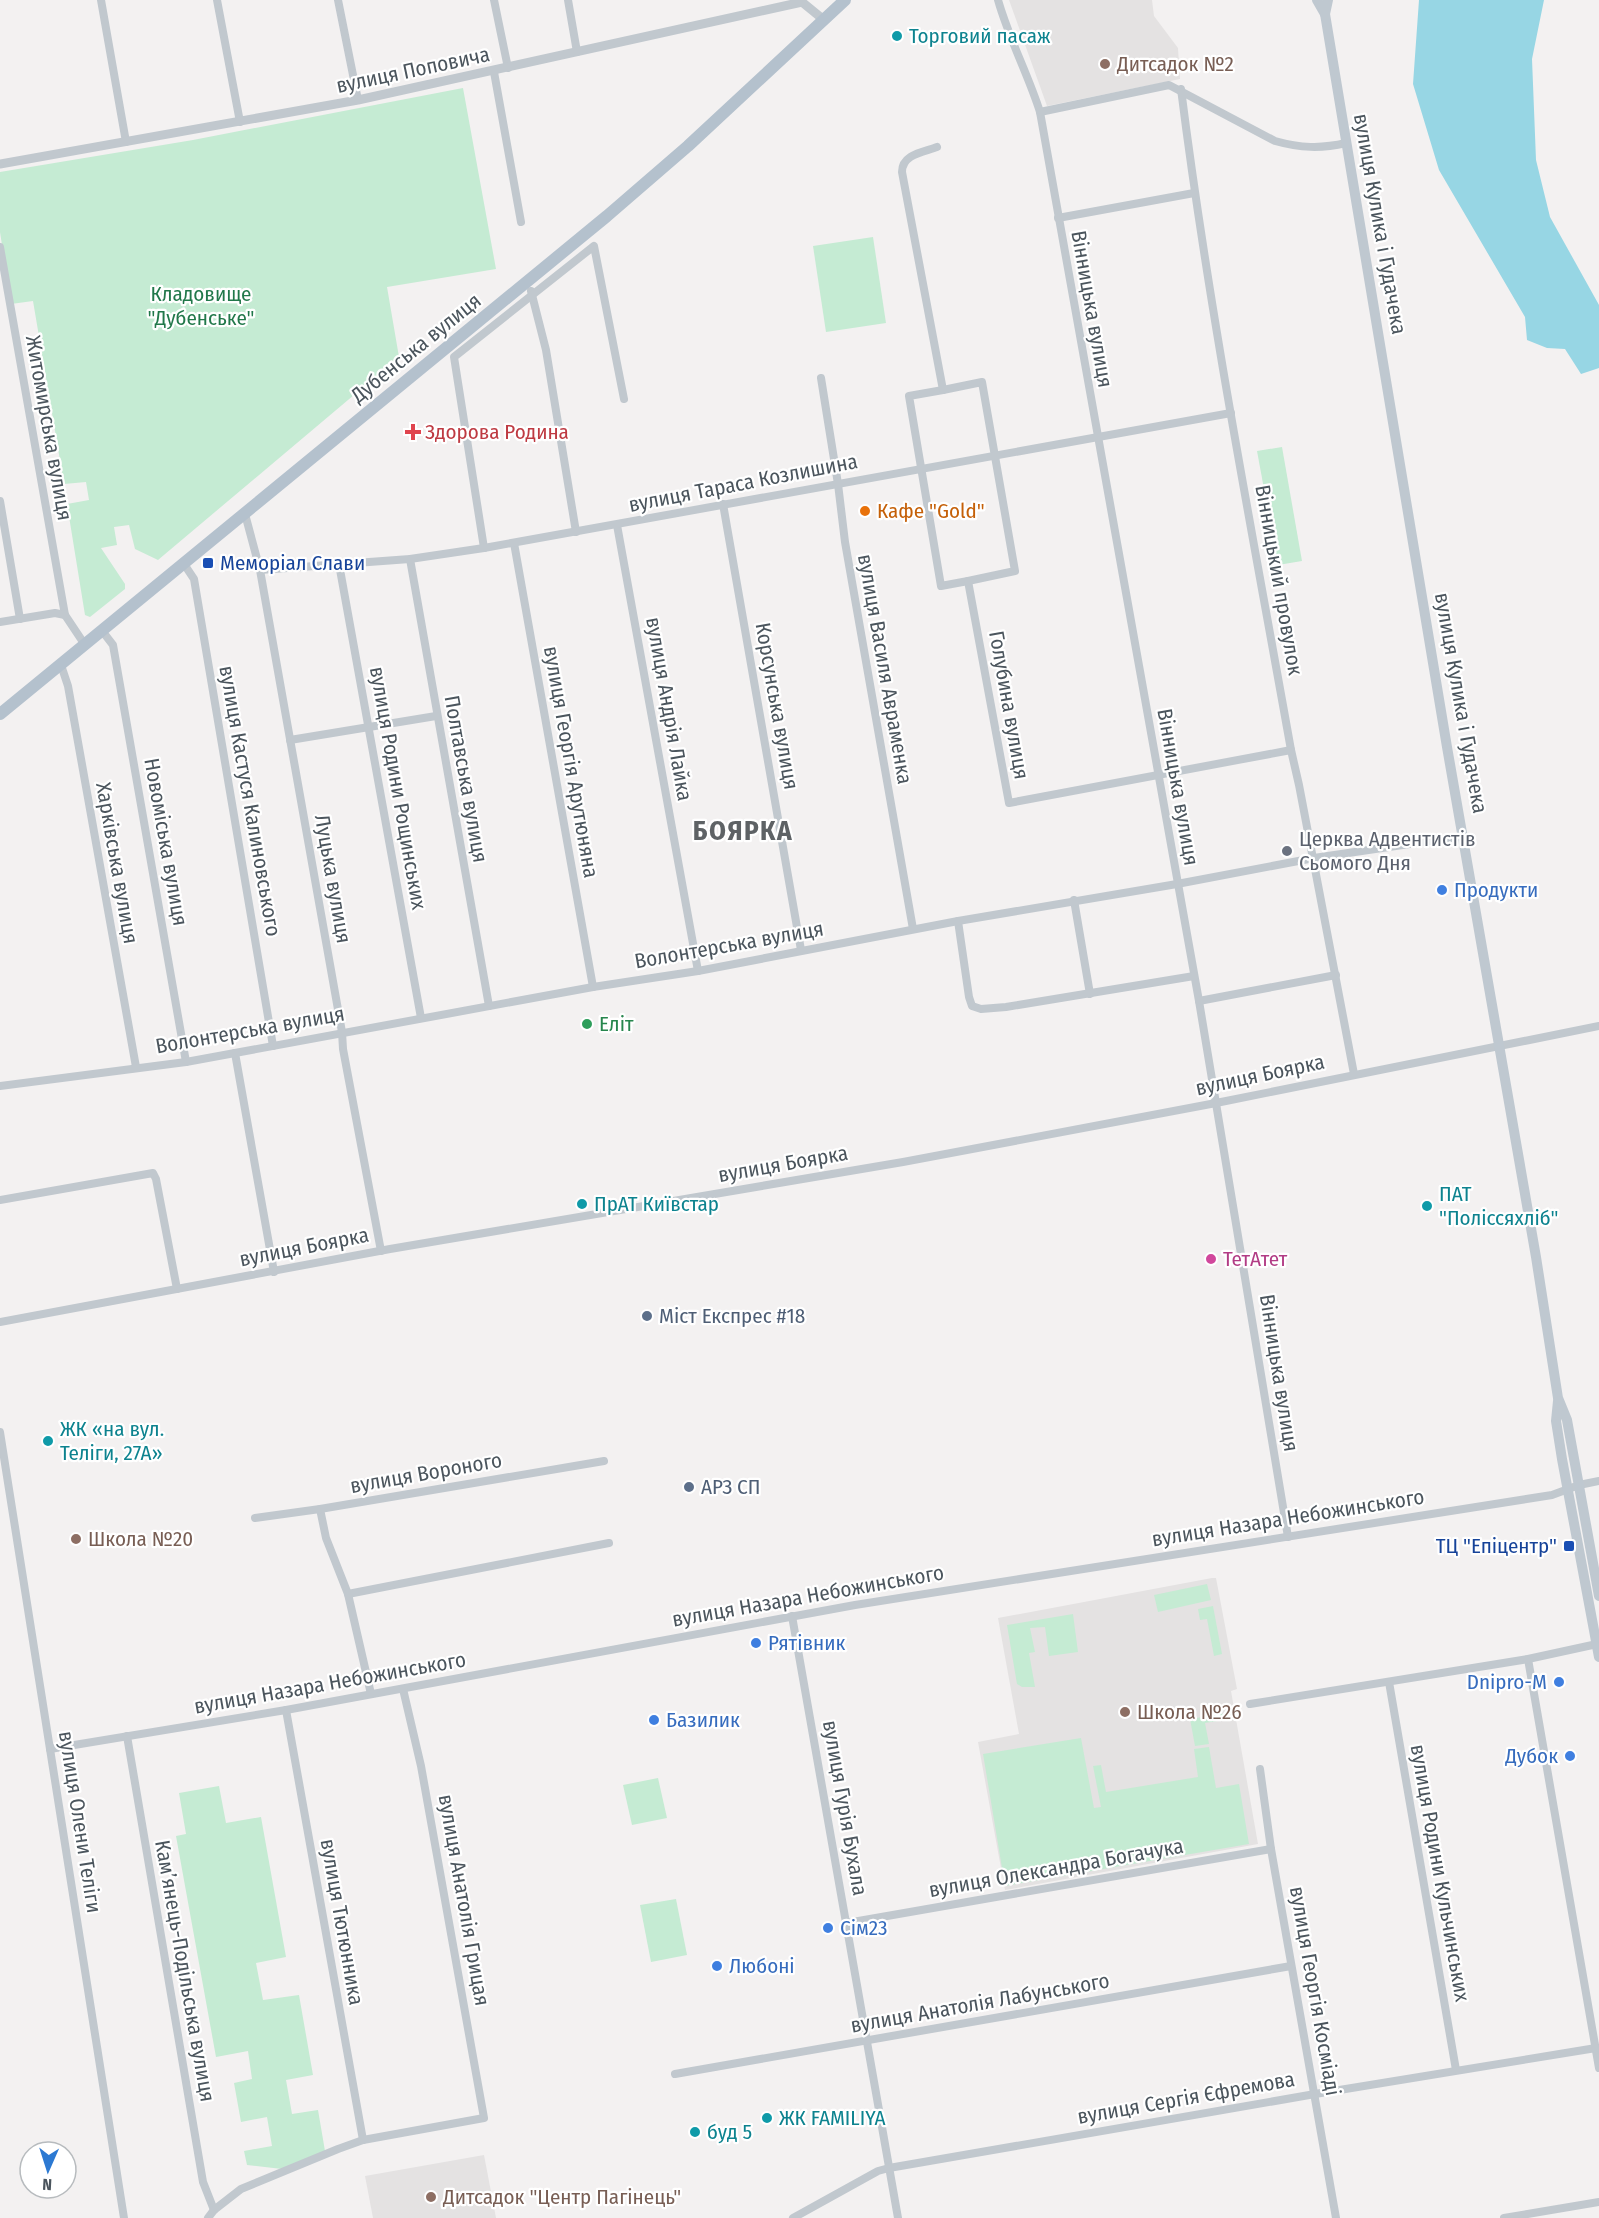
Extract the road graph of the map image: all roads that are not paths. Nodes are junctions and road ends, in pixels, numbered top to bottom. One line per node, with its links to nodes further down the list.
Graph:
1 (101, 0): 19 (street)
2 (217, 0): 18 (street)
3 (338, 0): 16 (street)
4 (494, 0): 13 (street)
5 (568, 0): 12 (street)
6 (845, 0): 11 (main road, Дубенська вулиця)
7 (998, 0): 17 (street, Вінницька вулиця)
8 (1317, 0): 10 (main road, вулиця Кулика і Гудачека)
9 (1328, 0): 10 (main road, вулиця Кулика і Гудачека)
10 (1325, 14): 20 (main road, вулиця Кулика і Гудачека)
11 (824, 20): 12 (street, вулиця Поповича); 27 (main road, Дубенська вулиця)
12 (577, 52): 13 (street, вулиця Поповича)
13 (508, 68): 14 (street, вулиця Поповича)
14 (494, 72): 16 (street, вулиця Поповича); 25 (street)
15 (1181, 89): 17 (street); 20 (street); 23 (street, Вінницький провулок)
16 (358, 100): 18 (street, вулиця Поповича)
17 (1040, 112): 24 (street, Вінницька вулиця)
18 (240, 122): 19 (street, вулиця Поповича)
19 (126, 142): 22 (street, вулиця Поповича)
20 (1346, 143): 61 (main road, вулиця Кулика і Гудачека)
21 (937, 147): 30 (street)
22 (0, 164)
23 (1194, 193): 24 (street); 32 (street, Вінницький провулок)
24 (1058, 218): 33 (street, Вінницька вулиця)
25 (521, 222)
26 (0, 247): 49 (street, Житомирська вулиця)
27 (529, 281): 28 (street); 39 (main road, Дубенська вулиця)
28 (532, 294): 31 (street); 41 (street); 43 (street)
29 (822, 378): 36 (street, вулиця Василя Авраменка)
30 (943, 390): 34 (street); 35 (street)
31 (624, 399)
32 (1231, 412): 33 (street, вулиця Тараса Козлишина); 59 (street, Вінницький провулок)
33 (1096, 437): 34 (street, вулиця Тараса Козлишина); 60 (street, Вінницька вулиця)
34 (995, 455): 35 (street, вулиця Тараса Козлишина); 48 (street)
35 (921, 468): 36 (street, вулиця Тараса Козлишина); 48 (street)
36 (838, 484): 38 (street, вулиця Тараса Козлишина); 66 (street, вулиця Василя Авраменка)
37 (0, 501): 50 (street)
38 (723, 504): 40 (street, вулиця Тараса Козлишина); 67 (street, Корсунська вулиця)
39 (246, 514): 45 (main road, Дубенська вулиця); 47 (street, Луцька вулиця)
40 (617, 525): 41 (street, вулиця Тараса Козлишина); 68 (street, вулиця Андрія Лайка)
41 (576, 532): 42 (street, вулиця Тараса Козлишина)
42 (514, 543): 43 (street, вулиця Тараса Козлишина); 71 (street, вулиця Георгія Арутюняна)
43 (484, 548): 44 (street, вулиця Тараса Козлишина)
44 (410, 559): 46 (street, вулиця Тараса Козлишина); 56 (street, Полтавська вулиця)
45 (184, 564): 52 (main road, Дубенська вулиця); 78 (street, вулиця Кастуся Калиновського)
46 (339, 564): 47 (street, вулиця Тараса Козлишина); 57 (street, вулиця Родини Рощинських)
47 (260, 570): 58 (street, Луцька вулиця)
48 (968, 581): 60 (street, Голубина вулиця)
49 (65, 615): 50 (street); 53 (street)
50 (20, 619): 51 (street)
51 (0, 622)
52 (103, 632): 53 (main road, Дубенська вулиця); 81 (street, Новоміська вулиця)
53 (85, 645): 54 (main road, Дубенська вулиця)
54 (61, 665): 55 (main road, Дубенська вулиця); 82 (street, Харківська вулиця)
55 (0, 714)
56 (436, 716): 57 (street); 74 (street, Полтавська вулиця)
57 (369, 726): 58 (street); 75 (street, вулиця Родини Рощинських)
58 (290, 740): 77 (street, Луцька вулиця)
59 (1291, 750): 60 (street, Голубина вулиця); 62 (street, Вінницький провулок)
60 (1158, 775): 63 (street, Вінницька вулиця)
61 (1464, 836): 62 (street, Волонтерська вулиця); 79 (main road, вулиця Кулика і Гудачека)
62 (1314, 858): 63 (street, Волонтерська вулиця); 69 (street, Вінницький провулок)
63 (1177, 884): 64 (street, Волонтерська вулиця); 70 (street, Вінницька вулиця)
64 (1074, 900): 65 (street, Волонтерська вулиця); 72 (street)
65 (958, 921): 66 (street, Волонтерська вулиця); 72 (street)
66 (913, 929): 67 (street, Волонтерська вулиця)
67 (801, 950): 68 (street, Волонтерська вулиця)
68 (698, 971): 71 (street, Волонтерська вулиця)
69 (1336, 975): 73 (street); 83 (street, Вінницький провулок)
70 (1194, 976): 72 (street); 73 (street, Вінницька вулиця)
71 (593, 987): 74 (street, Волонтерська вулиця)
72 (1090, 994)
73 (1199, 1001): 85 (street, Вінницька вулиця)
74 (489, 1006): 75 (street, Волонтерська вулиця)
75 (421, 1018): 77 (street, Волонтерська вулиця)
76 (1599, 1026): 79 (street, вулиця Боярка)
77 (342, 1032): 78 (street, Волонтерська вулиця); 87 (street, Луцька вулиця)
78 (273, 1046): 80 (street, Волонтерська вулиця)
79 (1500, 1047): 83 (street, вулиця Боярка); 94 (main road, вулиця Кулика і Гудачека)
80 (235, 1053): 81 (street, Волонтерська вулиця); 88 (street)
81 (186, 1062): 82 (street, Волонтерська вулиця)
82 (136, 1067): 84 (street, Волонтерська вулиця)
83 (1354, 1074): 85 (street, вулиця Боярка)
84 (0, 1086)
85 (1216, 1103): 87 (street, вулиця Боярка); 97 (street, Вінницька вулиця)
86 (0, 1200): 89 (street)
87 (381, 1251): 88 (street, вулиця Боярка)
88 (274, 1272): 89 (street, вулиця Боярка)
89 (177, 1289): 90 (street, вулиця Боярка)
90 (0, 1322)
91 (0, 1432): 111 (street, вулиця Олени Теліги)
92 (603, 1461): 95 (street, вулиця Вороного)
93 (1599, 1481): 94 (street, вулиця Назара Небожинського)
94 (1574, 1487): 97 (street, вулиця Назара Небожинського); 100 (main road, вулиця Кулика і Гудачека); 102 (main road, вулиця Кулика і Гудачека)
95 (320, 1509): 96 (street, вулиця Вороного); 99 (street)
96 (255, 1518)
97 (1288, 1537): 101 (street, вулиця Назара Небожинського)
98 (609, 1543): 99 (street)
99 (348, 1594): 107 (street)
100 (1599, 1596)
101 (792, 1616): 106 (street, вулиця Назара Небожинського); 114 (street, вулиця Гурія Бухала)
102 (1597, 1644): 103 (main road, вулиця Кулика і Гудачека); 104 (street)
103 (1599, 1657)
104 (1528, 1659): 105 (street); 117 (street)
105 (1389, 1682): 108 (street); 119 (street, вулиця Родини Кульчинських)
106 (403, 1689): 107 (street, вулиця Назара Небожинського); 122 (street, вулиця Анатолія Грицая)
107 (371, 1694): 109 (street, вулиця Назара Небожинського)
108 (1250, 1704)
109 (286, 1710): 110 (street, вулиця Назара Небожинського); 122 (street, вулиця Тютюнника)
110 (127, 1736): 111 (street, вулиця Назара Небожинського); 125 (street, Камʼянець-Подільська вулиця)
111 (50, 1749): 126 (street, вулиця Олени Теліги)
112 (1260, 1769): 113 (street, вулиця Георгія Косміаді)
113 (1272, 1849): 114 (street, вулиця Олександра Богачука); 115 (street, вулиця Георгія Косміаді)
114 (847, 1923): 116 (street, вулиця Гурія Бухала)
115 (1292, 1966): 116 (street, вулиця Анатолія Лабунського); 121 (street, вулиця Георгія Косміаді)
116 (868, 2041): 120 (street, вулиця Анатолія Лабунського); 123 (street, вулиця Гурія Бухала)
117 (1596, 2048): 118 (street); 119 (street, вулиця Сергія Єфремова)
118 (1599, 2068)
119 (1456, 2070): 121 (street, вулиця Сергія Єфремова)
120 (675, 2074)
121 (1315, 2094): 123 (street, вулиця Сергія Єфремова); 130 (street, вулиця Георгія Косміаді)
122 (363, 2140): 125 (street)
123 (889, 2168): 128 (street, вулиця Сергія Єфремова); 129 (street, вулиця Гурія Бухала)
124 (1599, 2202): 131 (street)
125 (214, 2210): 127 (street)
126 (124, 2218)
127 (208, 2218)
128 (793, 2218)
129 (898, 2218)
130 (1336, 2218)
131 (1504, 2218)

